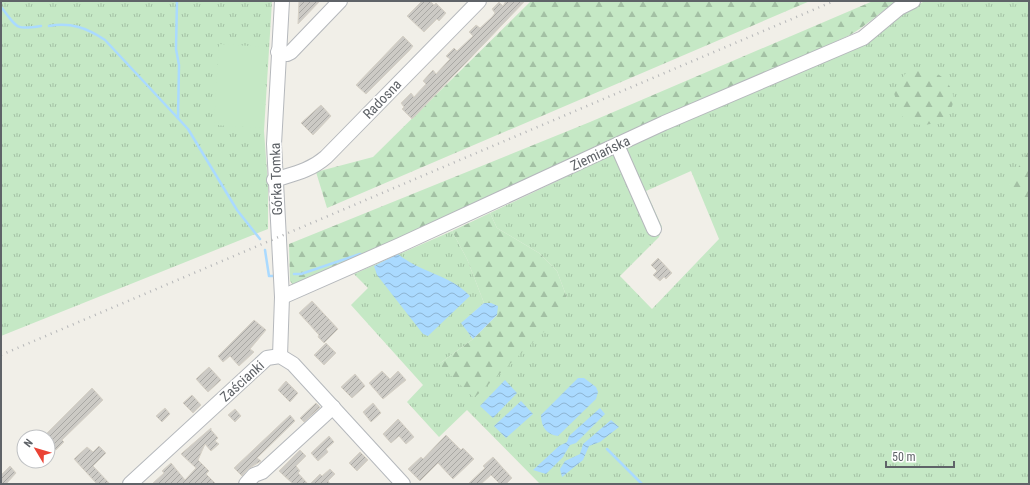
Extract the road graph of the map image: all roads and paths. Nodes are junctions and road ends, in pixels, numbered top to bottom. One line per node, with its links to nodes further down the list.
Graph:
1 (282, 1): 5 (street, Górka Tomka)
2 (340, 1): 5 (street)
3 (479, 1): 7 (street, Radosna)
4 (913, 1): 6 (street, Ziemiańska)
5 (278, 52): 7 (street, Górka Tomka)
6 (617, 145): 8 (street); 9 (street, Ziemiańska)
7 (274, 180): 9 (street, Górka Tomka)
8 (654, 229)
9 (282, 297): 10 (street, Górka Tomka)
10 (280, 356): 11 (street, Zaścianki); 13 (street, Zaścianki)
11 (333, 407): 12 (street, Zaścianki); 14 (street)
12 (400, 483)
13 (130, 484)
14 (246, 484)

